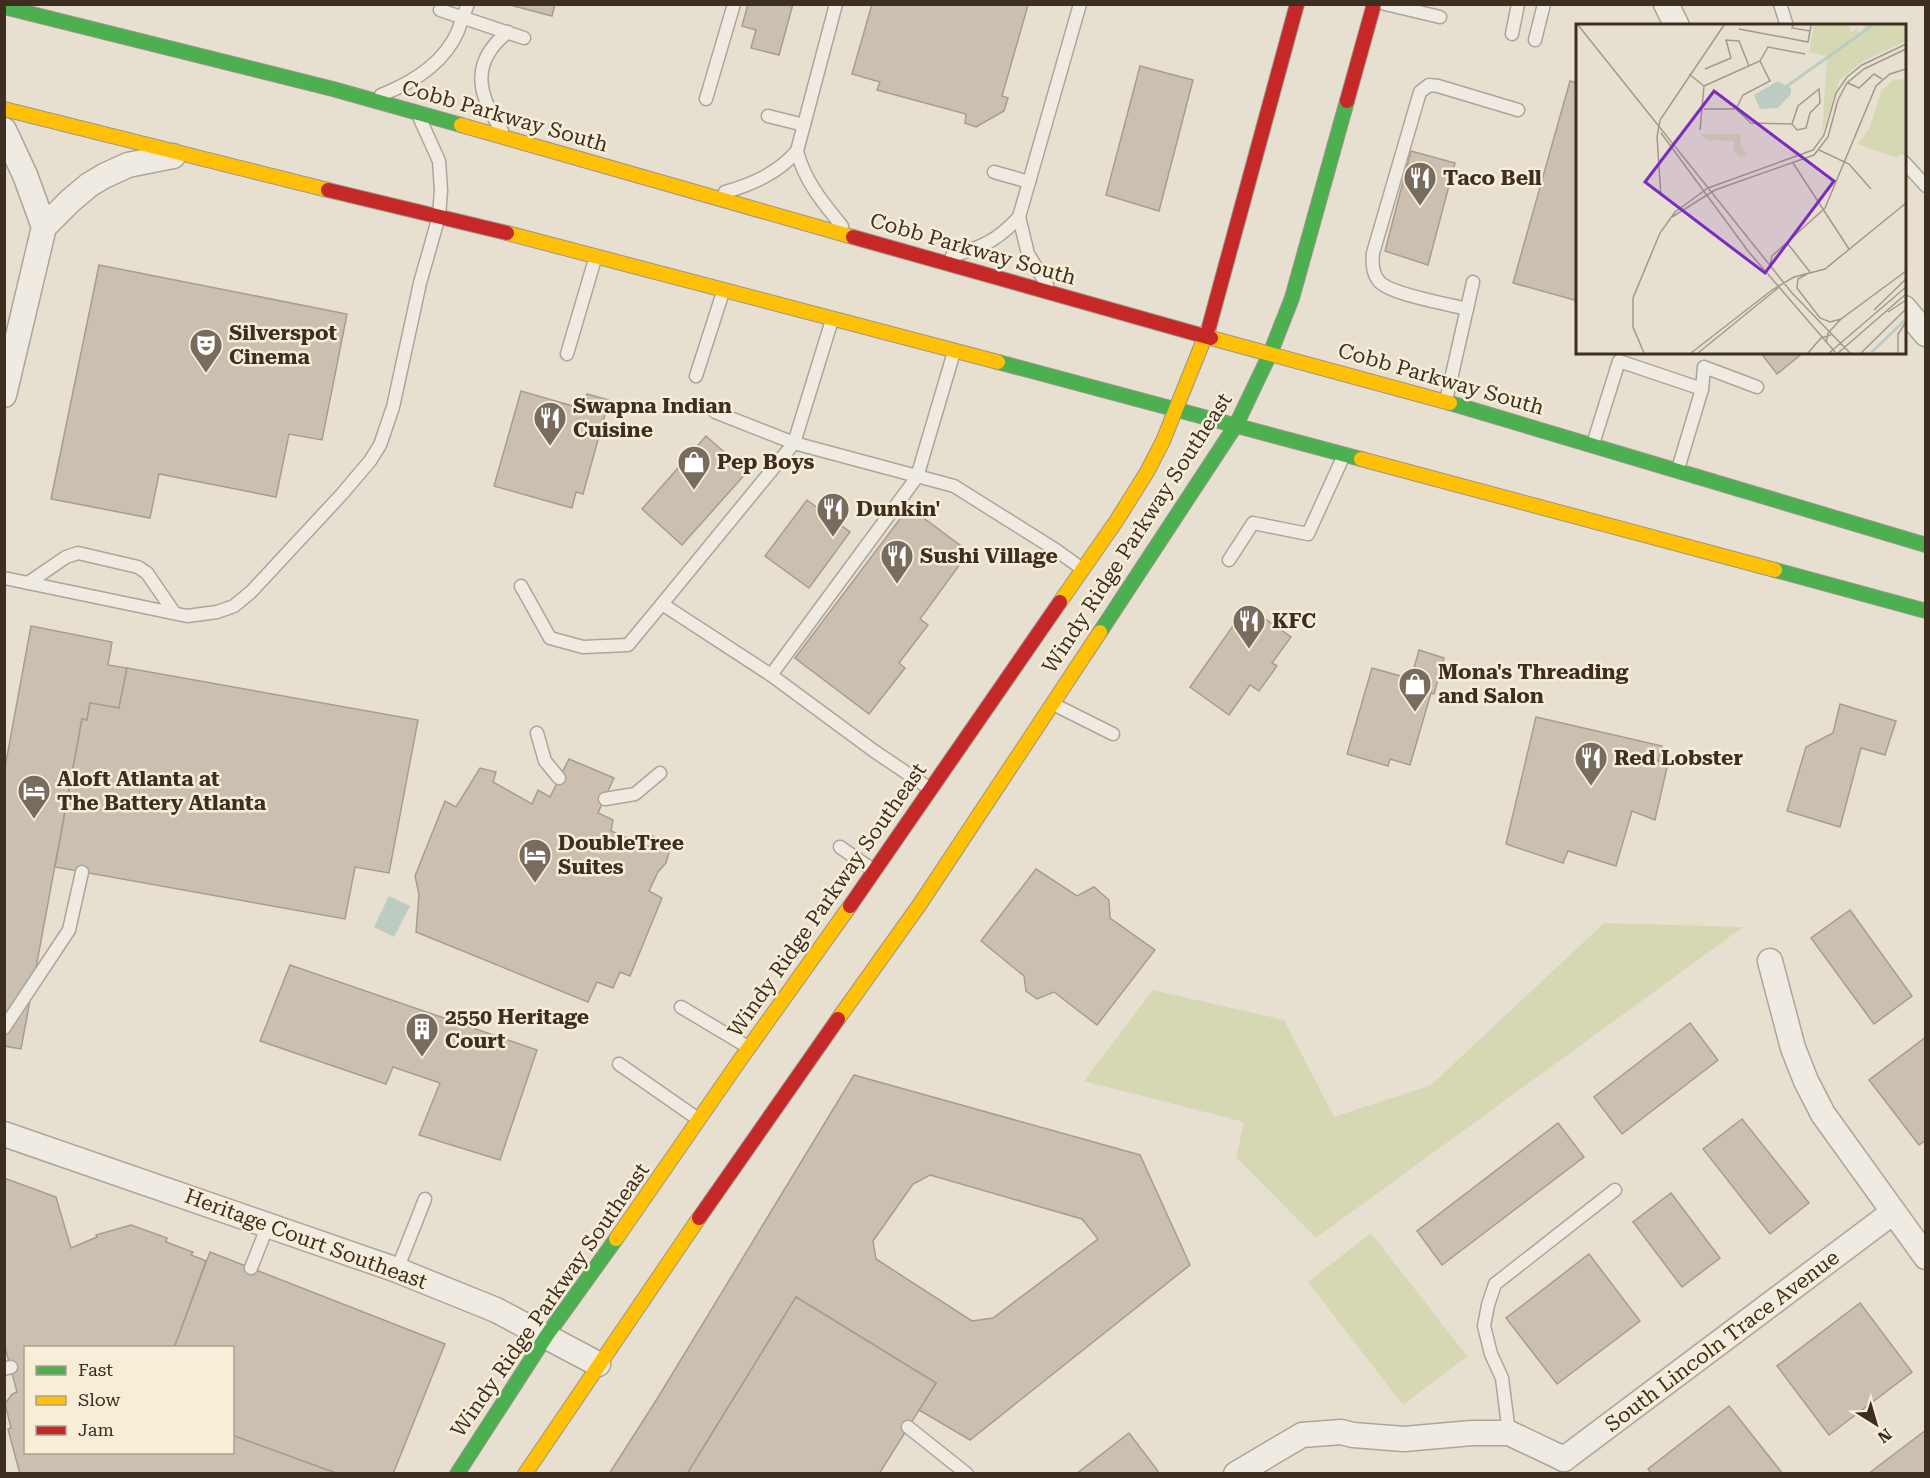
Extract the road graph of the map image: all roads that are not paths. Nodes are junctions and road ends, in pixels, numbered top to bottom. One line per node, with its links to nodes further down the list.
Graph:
1 (468, 4): 14 (lane)
2 (734, 4): 22 (lane)
3 (836, 4): 28 (lane)
4 (1080, 4): 35 (lane)
5 (1297, 4): 51 (main road, Windy Ridge Parkway Southeast)
6 (1374, 4): 54 (main road, Windy Ridge Parkway Southeast)
7 (1385, 4): 15 (lane)
8 (1518, 4): 19 (lane)
9 (1544, 4): 21 (lane)
10 (1666, 4): 16 (street)
11 (1780, 4): 17 (lane)
12 (4, 7): 23 (main road, Cobb Parkway South)
13 (440, 10): 14 (lane)
14 (462, 11): 18 (lane); 23 (lane)
15 (1440, 17)
16 (1676, 24)
17 (1786, 24)
18 (507, 32): 20 (lane); 30 (lane)
19 (1512, 34)
20 (524, 38)
21 (1535, 40)
22 (706, 99)
23 (369, 100): 26 (main road, Cobb Parkway South)
24 (4, 109): 32 (main road)
25 (1518, 110): 47 (lane)
26 (417, 113): 30 (main road, Cobb Parkway South); 38 (lane)
27 (768, 116): 28 (lane)
28 (804, 125): 31 (lane)
29 (4, 130): 40 (street)
30 (508, 139): 37 (main road, Cobb Parkway South)
31 (797, 151): 37 (lane); 41 (lane)
32 (183, 154): 38 (main road); 40 (street)
33 (1906, 163): 36 (lane)
34 (994, 172): 35 (lane)
35 (1029, 182): 39 (lane)
36 (1926, 186)
37 (712, 196): 41 (main road, Cobb Parkway South)
38 (439, 216): 42 (main road); 75 (lane)
39 (1019, 217): 43 (lane); 46 (lane)
40 (44, 227): 58 (street)
41 (851, 236): 43 (main road, Cobb Parkway South)
42 (596, 257): 45 (main road); 53 (lane)
43 (934, 261): 46 (main road, Cobb Parkway South)
44 (1473, 282): 47 (lane)
45 (724, 290): 49 (main road); 55 (lane)
46 (1052, 294): 51 (main road, Cobb Parkway South)
47 (1467, 309): 59 (lane)
48 (1906, 309): 50 (street)
49 (832, 319): 52 (main road); 63 (lane)
50 (1926, 334)
51 (1206, 337): 54 (main road, Cobb Parkway South); 60 (main road, Windy Ridge Parkway Southeast)
52 (954, 351): 60 (main road); 67 (lane)
53 (567, 354)
54 (1270, 354): 59 (main road, Cobb Parkway South); 62 (main road, Windy Ridge Parkway Southeast)
55 (696, 376)
56 (1757, 387): 57 (lane)
57 (1702, 389): 64 (lane); 66 (lane)
58 (4, 395)
59 (1445, 403): 64 (main road, Cobb Parkway South)
60 (1178, 409): 62 (main road); 70 (main road, Windy Ridge Parkway Southeast)
61 (716, 412): 63 (lane)
62 (1236, 425): 65 (main road); 78 (main road, Windy Ridge Parkway Southeast)
63 (794, 443): 67 (lane); 74 (lane)
64 (1593, 445): 66 (main road, Cobb Parkway South)
65 (1344, 454): 69 (lane); 76 (main road)
66 (1678, 470): 68 (main road, Cobb Parkway South)
67 (917, 477): 70 (lane); 77 (lane)
68 (1926, 545)
69 (1229, 560)
70 (1082, 569): 83 (main road, Windy Ridge Parkway Southeast)
71 (4, 578): 72 (lane)
72 (28, 583): 75 (lane); 75 (lane)
73 (521, 586): 74 (lane)
74 (663, 604): 77 (lane)
75 (173, 611)
76 (1926, 611)
77 (771, 675): 83 (lane)
78 (1052, 704): 80 (lane); 103 (main road, Windy Ridge Parkway Southeast)
79 (537, 733): 82 (lane)
80 (1113, 734)
81 (660, 773): 84 (lane)
82 (559, 778)
83 (931, 789): 86 (main road, Windy Ridge Parkway Southeast)
84 (605, 799)
85 (840, 846): 86 (lane)
86 (874, 871): 91 (main road, Windy Ridge Parkway Southeast)
87 (82, 872): 90 (lane)
88 (1770, 961): 97 (street)
89 (681, 1008): 91 (lane)
90 (4, 1028)
91 (749, 1047): 93 (main road, Windy Ridge Parkway Southeast)
92 (619, 1064): 93 (lane)
93 (699, 1120): 102 (main road, Windy Ridge Parkway Southeast)
94 (4, 1134): 98 (street, Heritage Court Southeast)
95 (1615, 1190): 105 (lane)
96 (425, 1199): 101 (lane)
97 (1892, 1213): 99 (street); 106 (street, South Lincoln Trace Avenue)
98 (268, 1226): 100 (lane); 101 (street, Heritage Court Southeast)
99 (1926, 1257)
100 (251, 1268)
101 (398, 1270): 102 (street, Heritage Court Southeast)
102 (547, 1335): 103 (street, Heritage Court Southeast); 107 (main road, Windy Ridge Parkway Southeast)
103 (598, 1364): 108 (main road, Windy Ridge Parkway Southeast)
104 (908, 1427): 109 (lane)
105 (1509, 1433): 106 (street); 110 (street)
106 (1568, 1466)
107 (457, 1473)
108 (525, 1473)
109 (968, 1473)
110 (1236, 1473)

